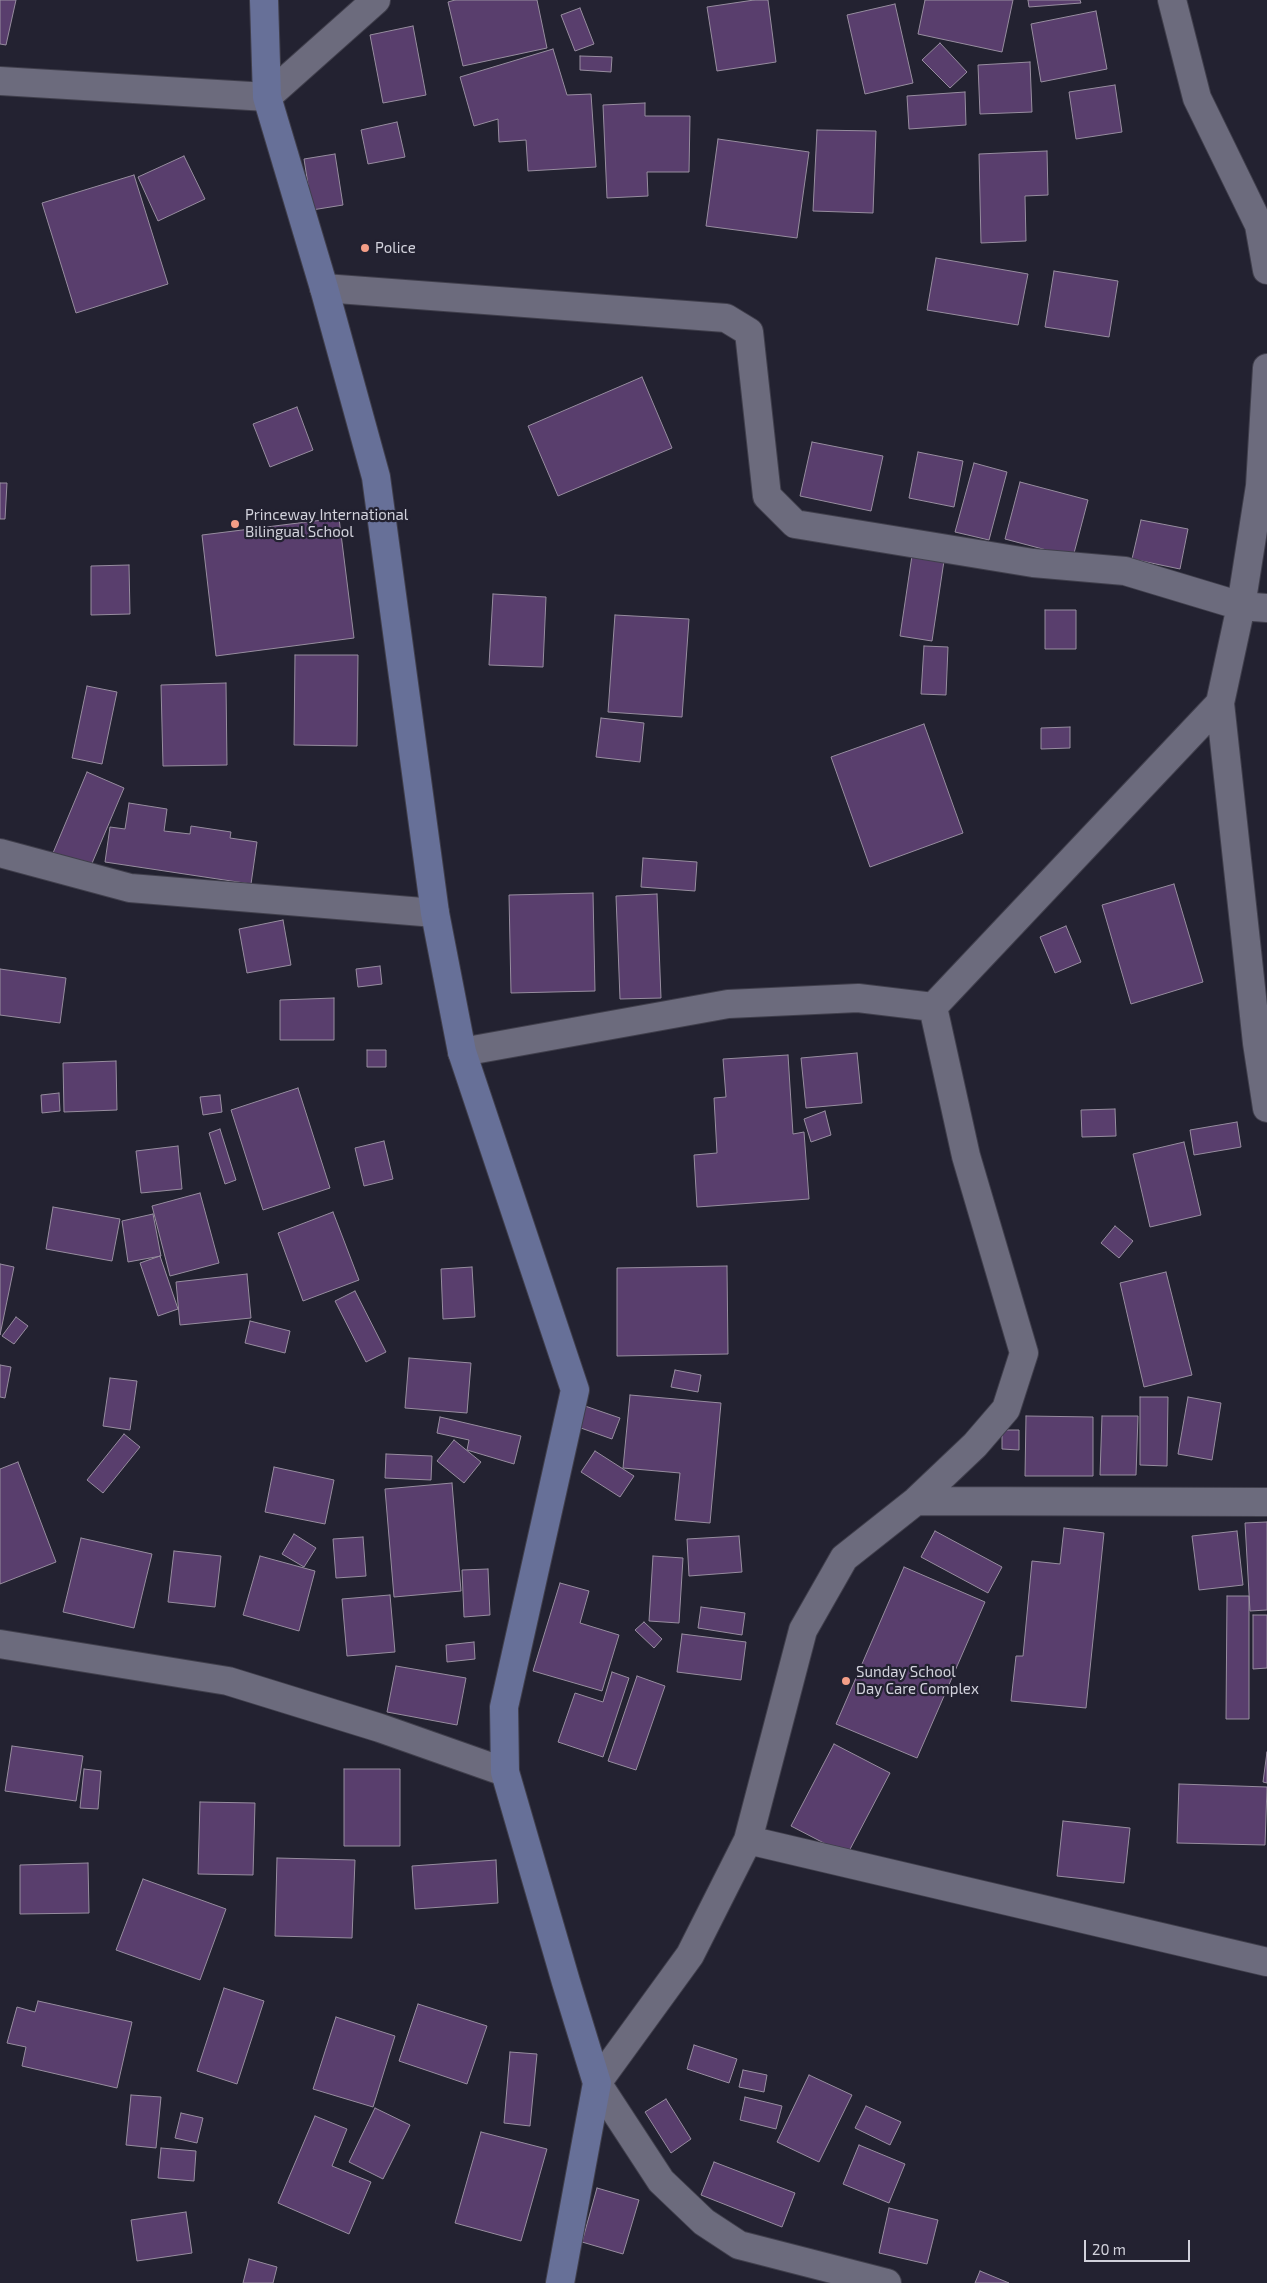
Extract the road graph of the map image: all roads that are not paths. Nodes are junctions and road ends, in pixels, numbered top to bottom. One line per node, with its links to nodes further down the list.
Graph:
1 (264, 0): 5 (main road)
2 (376, 0): 5 (street)
3 (1172, 0): 6 (street)
4 (0, 81): 5 (street)
5 (267, 97): 8 (main road)
6 (1263, 214): 7 (street)
7 (1267, 270)
8 (324, 288): 10 (street); 14 (main road)
9 (1267, 368): 10 (street)
10 (1240, 606): 11 (street); 12 (street)
11 (1267, 608)
12 (1220, 703): 15 (street); 17 (street)
13 (0, 852): 14 (street)
14 (435, 912): 16 (main road)
15 (933, 1007): 16 (street); 18 (street)
16 (462, 1052): 21 (main road)
17 (1267, 1108)
18 (916, 1501): 19 (street); 22 (street)
19 (1267, 1502)
20 (0, 1644): 21 (street)
21 (506, 1772): 24 (main road)
22 (748, 1840): 23 (street); 24 (street)
23 (1267, 1962)
24 (597, 2083): 25 (main road); 26 (street)
25 (560, 2283)
26 (887, 2283)

